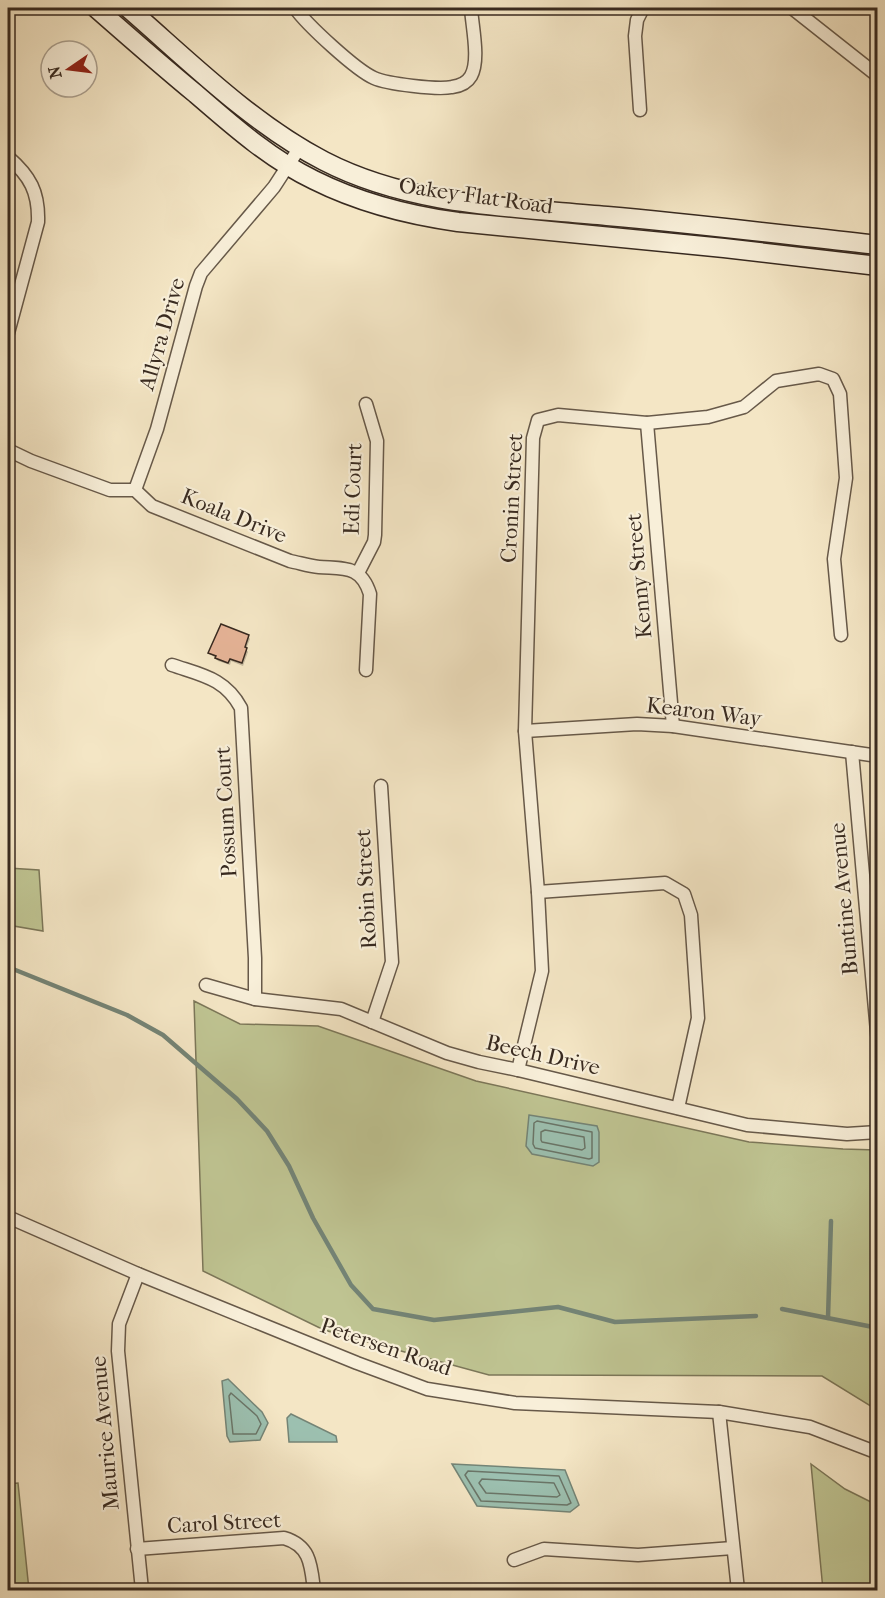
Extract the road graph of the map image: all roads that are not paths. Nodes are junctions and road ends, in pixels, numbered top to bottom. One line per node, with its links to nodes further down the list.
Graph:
1 (96, 8): 11 (main road, Oakey Flat Road)
2 (128, 8): 9 (main road, Oakey Flat Road)
3 (295, 8): 4 (street)
4 (471, 8)
5 (643, 8): 8 (street)
6 (792, 8): 7 (street)
7 (878, 76)
8 (640, 110)
9 (300, 147): 11 (street, Allyra Drive); 12 (main road, Oakey Flat Road)
10 (8, 157): 14 (street)
11 (289, 166): 13 (main road, Oakey Flat Road); 18 (street, Allyra Drive)
12 (878, 246)
13 (878, 266)
14 (8, 333)
15 (366, 404): 19 (street, Edi Court)
16 (647, 423): 20 (street, Cronin Street); 23 (street, Kenny Street); 24 (street, Cronin Street)
17 (8, 450): 18 (street)
18 (135, 490): 19 (street, Koala Drive)
19 (358, 573): 22 (street)
20 (841, 635)
21 (171, 665): 30 (street, Possum Court)
22 (366, 670)
23 (673, 726): 24 (street, Kearon Way); 25 (street, Kearon Way)
24 (525, 731): 28 (street, Cronin Street)
25 (852, 752): 26 (street, Kearon Way); 32 (street, Buntine Avenue)
26 (878, 756)
27 (381, 786): 31 (street, Robin Street)
28 (538, 892): 33 (street, Cronin Street); 34 (street)
29 (206, 985): 30 (street, Beech Drive)
30 (255, 999): 31 (street, Beech Drive)
31 (372, 1022): 33 (street, Beech Drive)
32 (878, 1043)
33 (519, 1070): 34 (street, Beech Drive)
34 (678, 1108): 35 (street, Beech Drive)
35 (878, 1132)
36 (8, 1217): 37 (street, Petersen Road)
37 (138, 1274): 38 (street, Petersen Road); 40 (street, Maurice Avenue)
38 (719, 1412): 39 (street, Petersen Road); 41 (street)
39 (878, 1453)
40 (137, 1548): 43 (street, Maurice Avenue); 44 (street, Carol Street)
41 (733, 1548): 42 (street); 45 (street)
42 (514, 1560)
43 (141, 1590)
44 (314, 1590)
45 (738, 1590)

